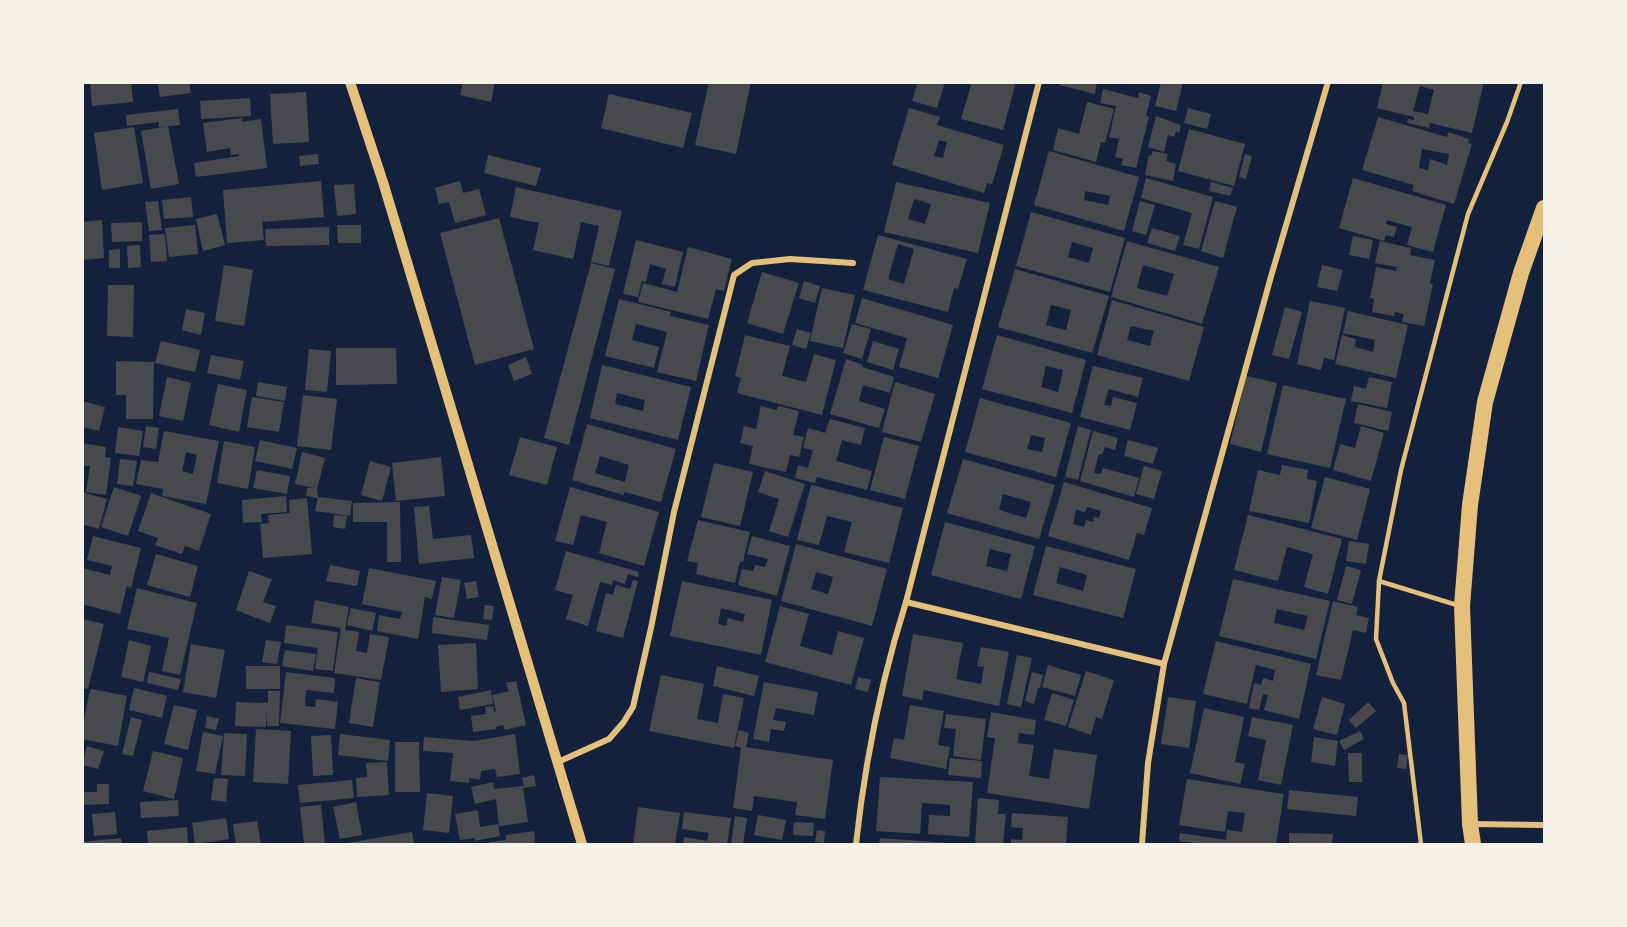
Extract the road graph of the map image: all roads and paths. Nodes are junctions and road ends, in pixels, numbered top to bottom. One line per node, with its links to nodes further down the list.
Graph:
1 (350, 82): 11 (street)
2 (1039, 82): 8 (street)
3 (1328, 82): 10 (street)
4 (1521, 82): 7 (lane)
5 (1545, 208): 9 (highway)
6 (853, 263): 11 (street)
7 (1378, 580): 9 (lane); 17 (lane)
8 (906, 602): 10 (street); 15 (street)
9 (1462, 606): 12 (highway)
10 (1164, 664): 16 (street)
11 (558, 762): 14 (street)
12 (1470, 824): 13 (street); 18 (highway)
13 (1545, 825)
14 (582, 844)
15 (856, 844)
16 (1142, 844)
17 (1421, 844)
18 (1473, 844)

